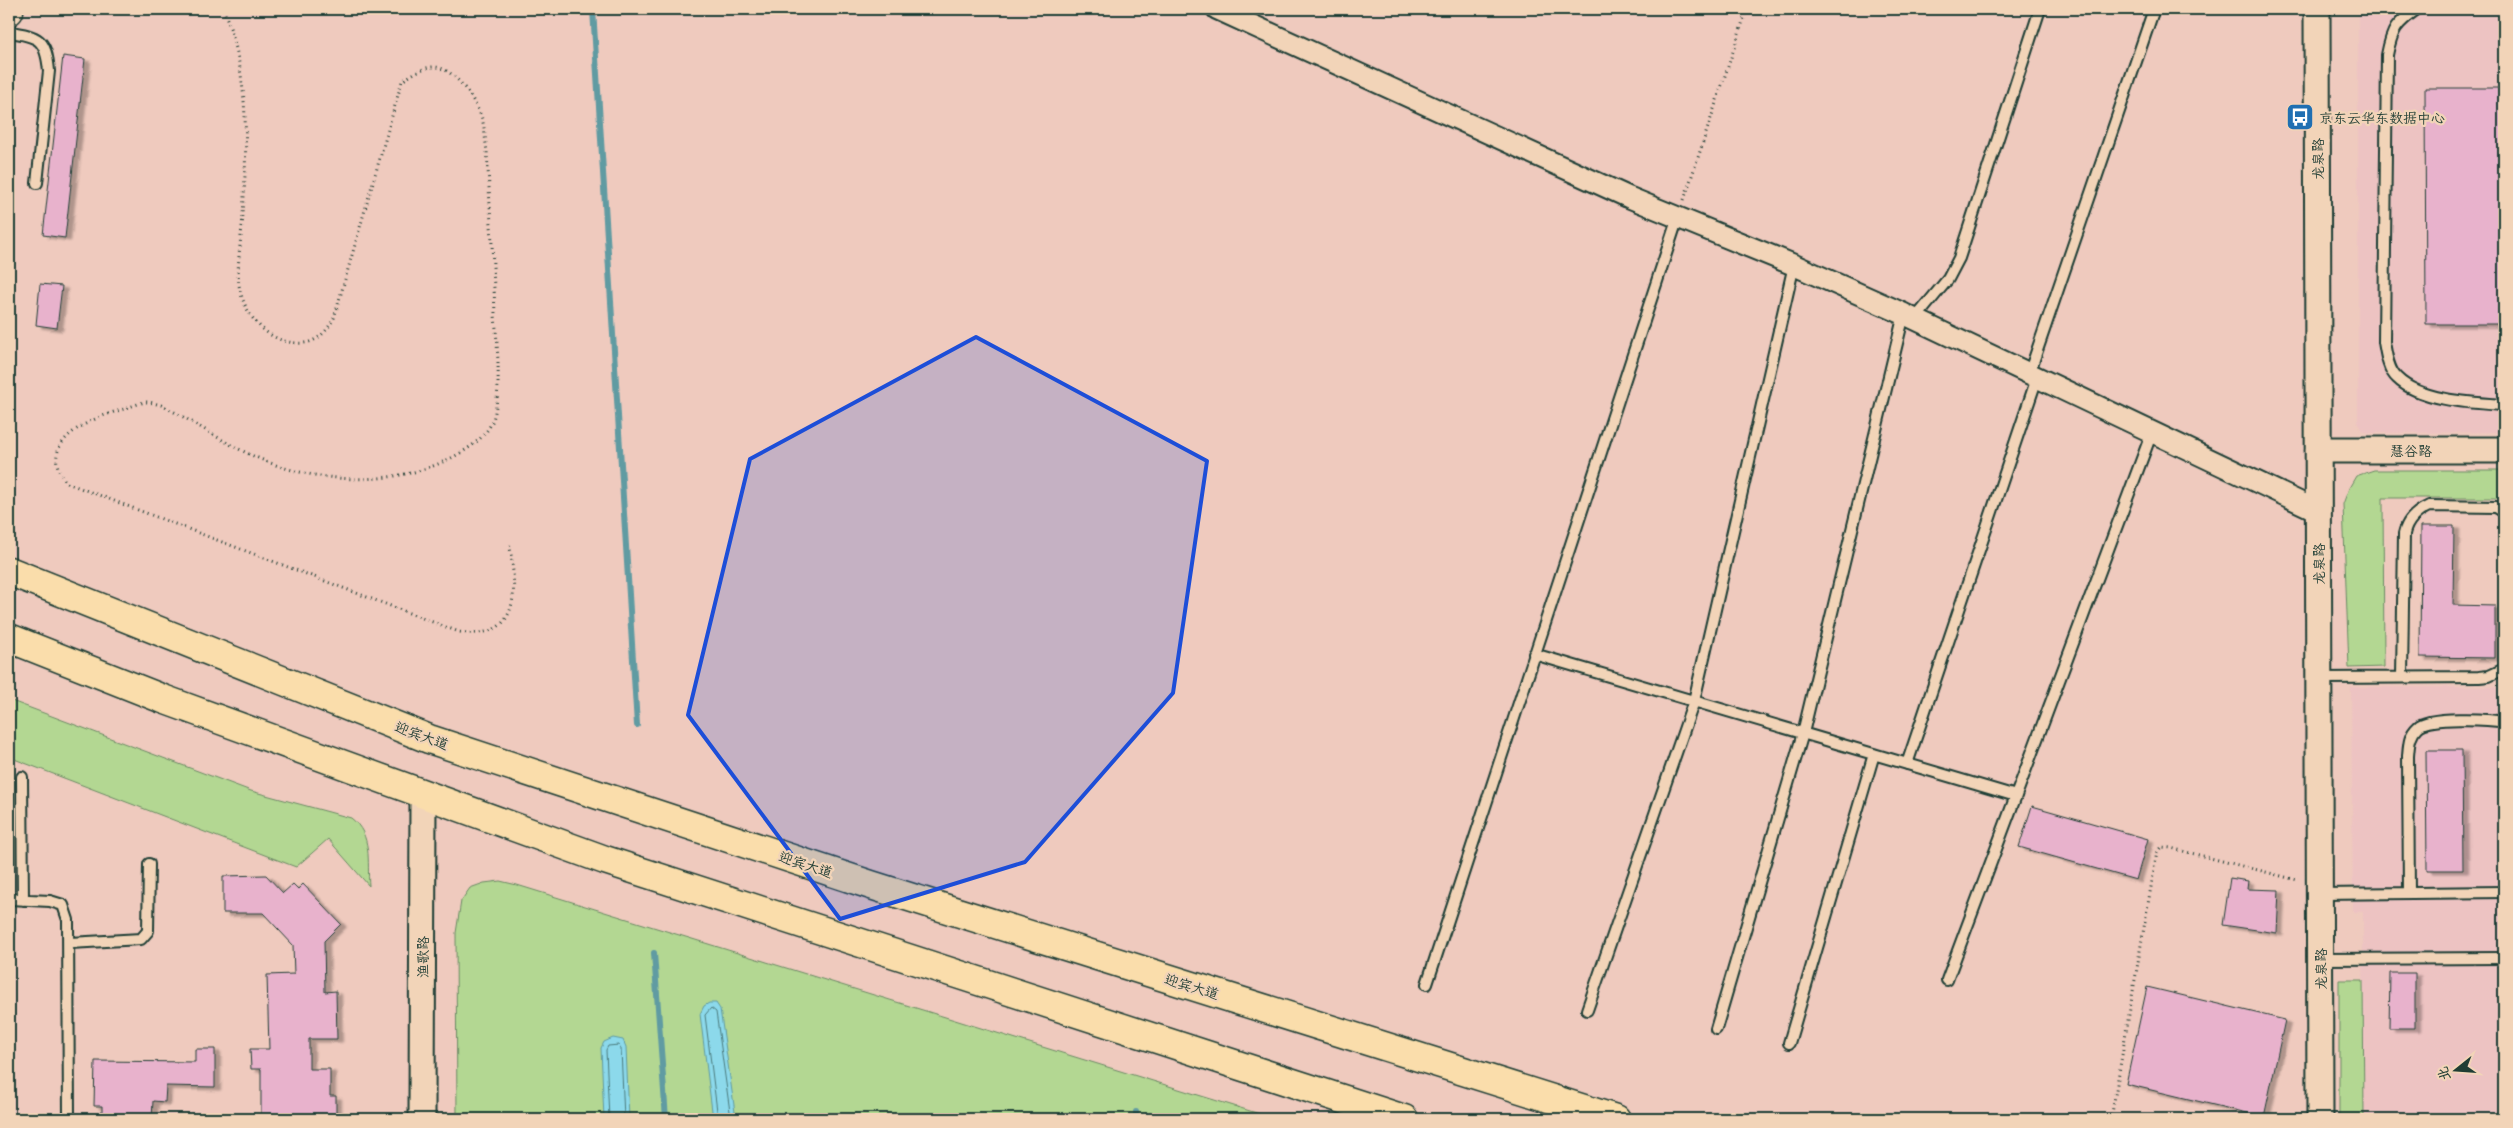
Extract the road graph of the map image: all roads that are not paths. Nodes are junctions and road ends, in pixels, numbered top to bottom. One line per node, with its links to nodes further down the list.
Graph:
1 (1217, 9): 8 (street)
2 (2040, 9): 10 (lane)
3 (2154, 9): 11 (lane)
4 (2317, 9): 14 (street, 龙泉路)
5 (2417, 9): 12 (lane)
6 (9, 32): 7 (lane)
7 (36, 183)
8 (1678, 218): 9 (street); 20 (lane)
9 (1794, 265): 10 (street); 24 (lane)
10 (1910, 317): 11 (street); 26 (lane)
11 (2033, 376): 13 (street); 28 (lane)
12 (2504, 405)
13 (2152, 432): 16 (street); 31 (lane)
14 (2318, 450): 15 (street, 慧谷路); 16 (street, 龙泉路)
15 (2504, 450)
16 (2318, 511): 23 (street, 龙泉路)
17 (2504, 512): 22 (lane)
18 (9, 571): 49 (highway, 迎宾大道)
19 (9, 638): 30 (highway)
20 (1534, 654): 24 (lane); 42 (lane)
21 (2504, 668): 22 (lane)
22 (2402, 677): 23 (lane)
23 (2319, 678): 33 (street, 龙泉路)
24 (1694, 701): 26 (lane); 43 (lane)
25 (2504, 722): 35 (lane)
26 (1803, 733): 27 (lane); 44 (lane)
27 (1874, 754): 28 (lane); 45 (lane)
28 (1907, 764): 31 (lane)
29 (22, 778): 37 (lane)
30 (422, 795): 47 (street, 渔歌路); 48 (highway)
31 (2016, 796): 41 (lane)
32 (148, 864): 38 (lane)
33 (2319, 890): 35 (lane); 39 (street, 龙泉路)
34 (2504, 892): 35 (lane)
35 (2409, 893)
36 (9, 899): 37 (lane)
37 (23, 900): 38 (lane)
38 (70, 943): 46 (lane)
39 (2320, 958): 40 (lane); 50 (street, 龙泉路)
40 (2504, 958)
41 (1947, 980)
42 (1427, 984)
43 (1587, 1010)
44 (1716, 1029)
45 (1789, 1043)
46 (70, 1119)
47 (422, 1119)
48 (1404, 1119)
49 (1616, 1119)
50 (2320, 1119)

